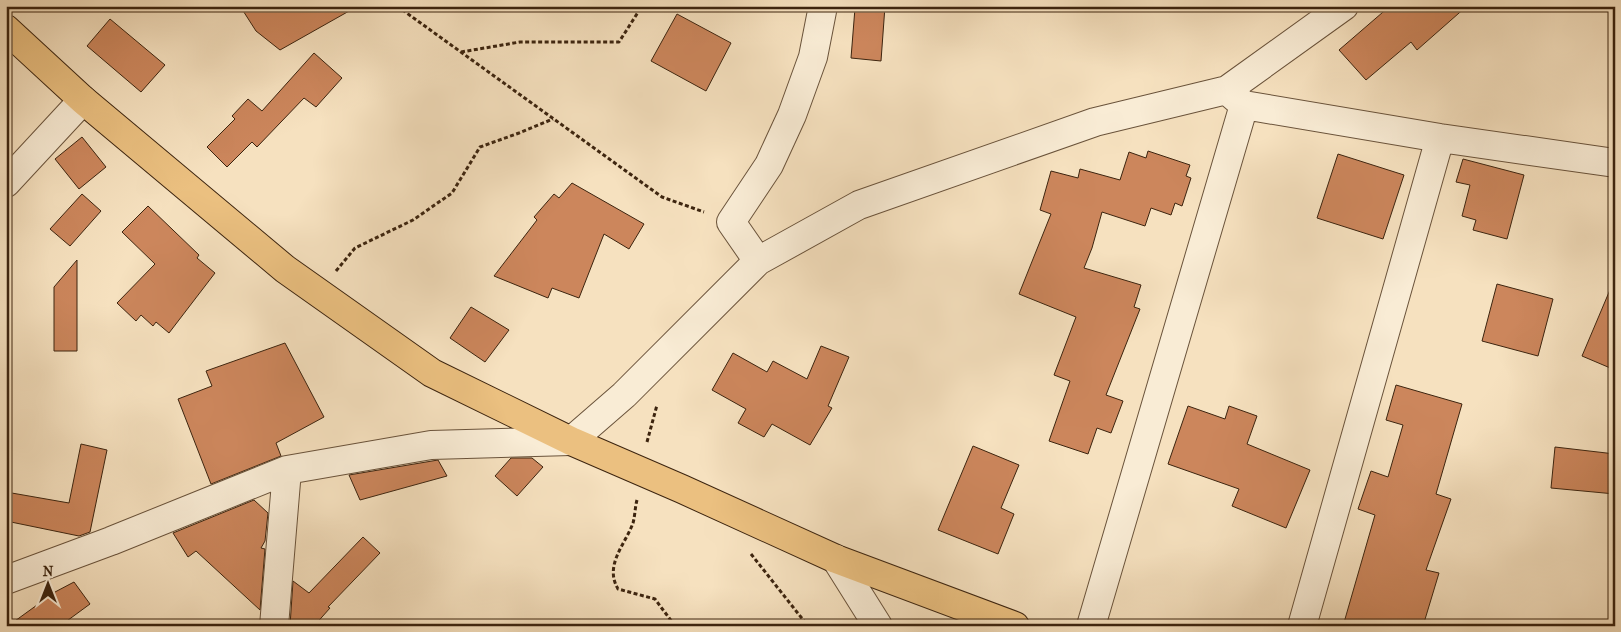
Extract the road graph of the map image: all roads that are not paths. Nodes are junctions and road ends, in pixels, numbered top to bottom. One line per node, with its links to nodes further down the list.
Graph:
1 (823, 6): 9 (street)
2 (1344, 6): 4 (street)
3 (6, 29): 5 (main road)
4 (1235, 97): 6 (street); 9 (street); 17 (street)
5 (83, 100): 8 (street); 10 (main road)
6 (1440, 138): 7 (street); 18 (street)
7 (1615, 164)
8 (6, 183)
9 (758, 261): 10 (street)
10 (571, 441): 11 (street); 12 (main road)
11 (286, 470): 13 (street); 14 (street)
12 (836, 559): 15 (street); 16 (main road)
13 (6, 580)
14 (274, 626)
15 (878, 626)
16 (1015, 626)
17 (1091, 626)
18 (1302, 626)

